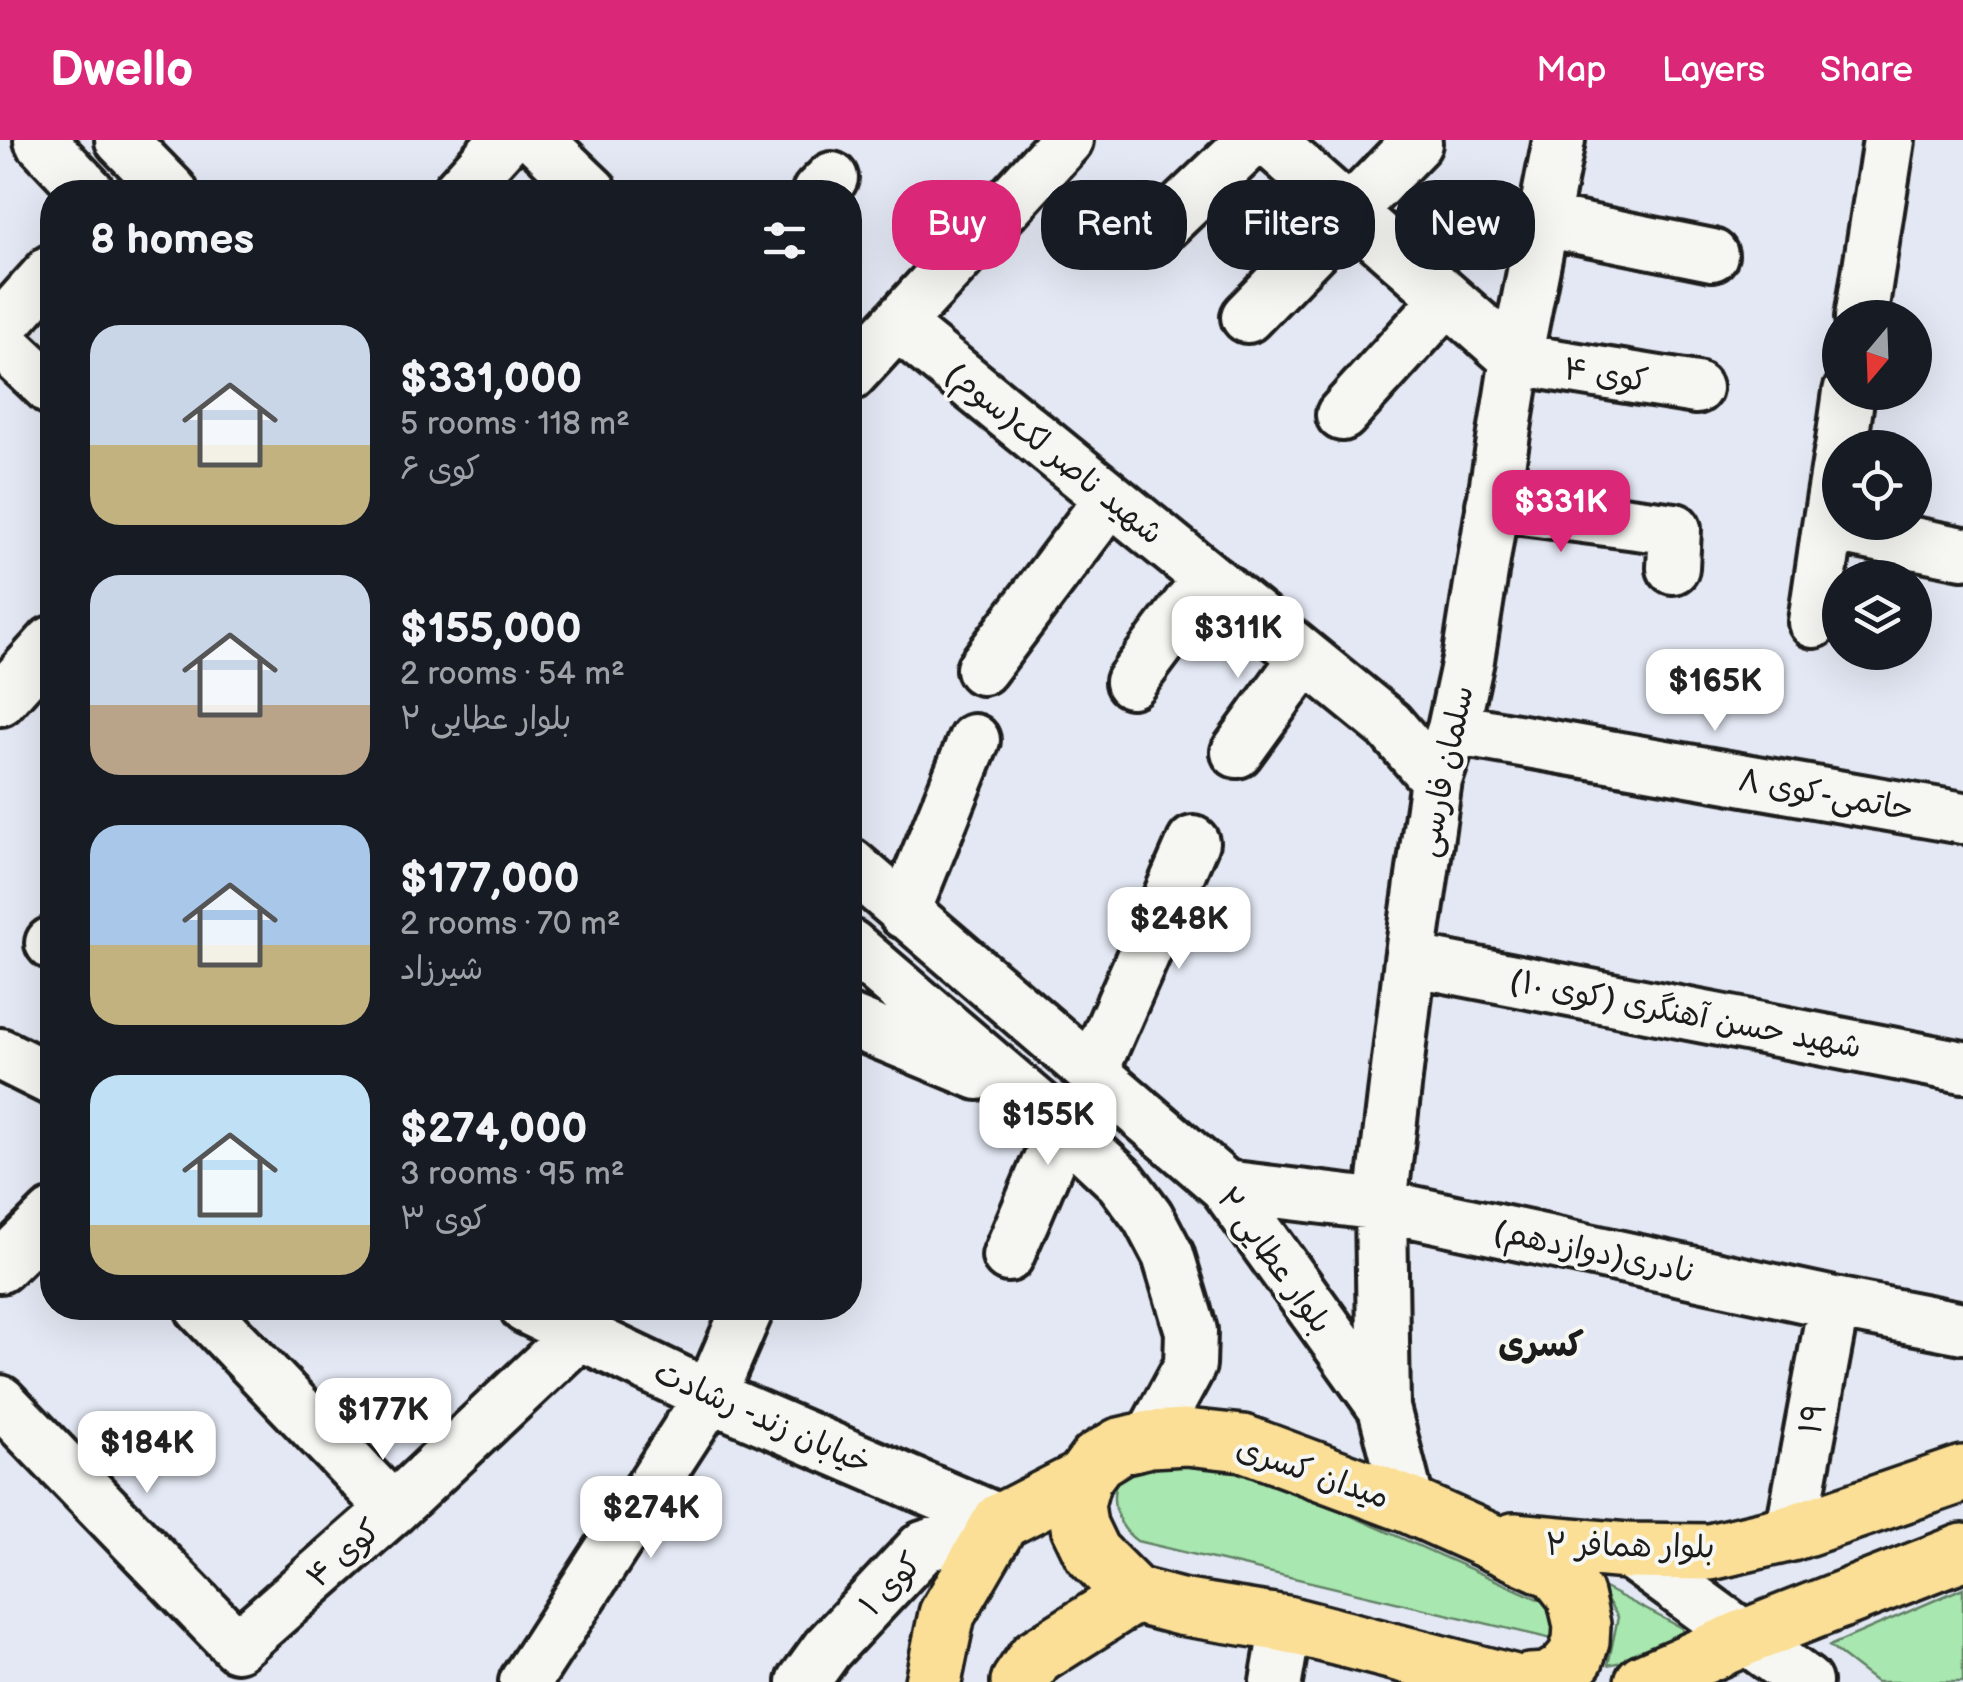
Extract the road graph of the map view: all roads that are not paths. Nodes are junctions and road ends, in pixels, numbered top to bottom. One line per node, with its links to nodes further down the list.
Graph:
1 (40, 140): 10 (street)
2 (505, 140): 11 (street)
3 (538, 140): 12 (street)
4 (1067, 140): 24 (street)
5 (1253, 140): 15 (street)
6 (1268, 140): 13 (street)
7 (1560, 140): 16 (street, سلمان فارسی)
8 (1889, 140): 22 (street)
9 (1416, 143): 14 (street)
10 (78, 180)
11 (469, 180)
12 (580, 180)
13 (1313, 180)
14 (1375, 184)
15 (1187, 203)
16 (1544, 221): 18 (street); 27 (street, سلمان فارسی)
17 (1375, 235): 21 (street)
18 (1712, 256)
19 (1291, 270): 23 (street)
20 (40, 283): 25 (street)
21 (1447, 299): 27 (street); 31 (street)
22 (1864, 300)
23 (1246, 317)
24 (898, 325): 28 (street); 32 (street, شهید ناصر لک(سوم))
25 (0, 328)
26 (0, 341): 29 (street)
27 (1516, 359): 30 (street, کوی ۴); 33 (street, سلمان فارسی)
28 (862, 362)
29 (40, 379)
30 (1696, 388)
31 (1342, 415)
32 (1110, 498): 38 (street, شهید ناصر لک(سوم)); 42 (street)
33 (1492, 505): 37 (street); 45 (street, سلمان فارسی)
34 (1826, 540): 39 (street)
35 (1896, 540): 36 (street)
36 (1963, 554)
37 (1673, 568)
38 (1208, 579): 40 (street, شهید ناصر لک(سوم)); 43 (street)
39 (1814, 622)
40 (1305, 658): 47 (street); 48 (street, شهید ناصر لک(سوم))
41 (40, 662): 44 (street)
42 (982, 669)
43 (1131, 682)
44 (0, 700)
45 (1453, 728): 48 (street, سلمان فارسی); 49 (street, حاتمی-کوی ۸)
46 (974, 740): 52 (street)
47 (1237, 752)
48 (1436, 780): 54 (street, سلمان فارسی)
49 (1963, 818)
50 (1193, 842): 58 (street)
51 (862, 875): 52 (street, بلوار عطایی ۲)
52 (904, 913): 58 (street, بلوار عطایی ۲)
53 (862, 956): 60 (street)
54 (1410, 960): 57 (street, شهید حسن آهنگری (کوی ۱۰)); 63 (street, سلمان فارسی)
55 (862, 1040): 60 (street)
56 (0, 1054): 59 (street)
57 (1963, 1066)
58 (1092, 1070): 62 (street, بلوار عطایی ۲)
59 (40, 1074)
60 (1020, 1090): 61 (street)
61 (1064, 1127): 65 (street); 76 (street)
62 (1225, 1186): 63 (street, نادری(دوازدهم)); 75 (street, بلوار عطایی ۲)
63 (1381, 1205): 67 (street, نادری(دوازدهم)); 75 (street, سلمان فارسی)
64 (40, 1228): 66 (street)
65 (1008, 1256)
66 (0, 1267)
67 (1834, 1304): 71 (street, نادری(دوازدهم)); 83 (street, ۱۹)
68 (212, 1320): 80 (street)
69 (550, 1320): 72 (street, خیابان زند- رشادت)
70 (743, 1320): 73 (street)
71 (1963, 1328)
72 (579, 1334): 73 (street, خیابان زند- رشادت); 80 (street, کوی ۴)
73 (710, 1396): 81 (street, خیابان زند- رشادت); 90 (street)
74 (0, 1402): 80 (street, کوی ۴)
75 (1384, 1408): 79 (street, بلوار عطایی ۲)
76 (1150, 1440): 78 (main road, میدان کسری); 79 (main road, میدان کسری)
77 (1963, 1474): 83 (main road, بلوار همافر ۲)
78 (1083, 1479): 81 (main road, میدان کسری); 86 (main road)
79 (1409, 1505): 82 (main road, میدان کسری)
80 (392, 1509)
81 (1001, 1521): 91 (street, کوی ۱); 92 (main road)
82 (1466, 1533): 84 (main road, بلوار همافر ۲); 89 (main road, میدان کسری)
83 (1791, 1533): 84 (main road, بلوار همافر ۲)
84 (1627, 1551): 88 (street)
85 (1963, 1552): 88 (main road)
86 (1134, 1594): 87 (main road); 93 (main road)
87 (1286, 1624): 94 (street); 95 (main road)
88 (1746, 1637): 98 (main road); 99 (street)
89 (1548, 1681): 96 (main road); 97 (main road)
90 (524, 1682)
91 (802, 1682)
92 (933, 1682)
93 (1019, 1682)
94 (1276, 1682)
95 (1510, 1682)
96 (1530, 1682)
97 (1560, 1682)
98 (1643, 1682)
99 (1806, 1682)

